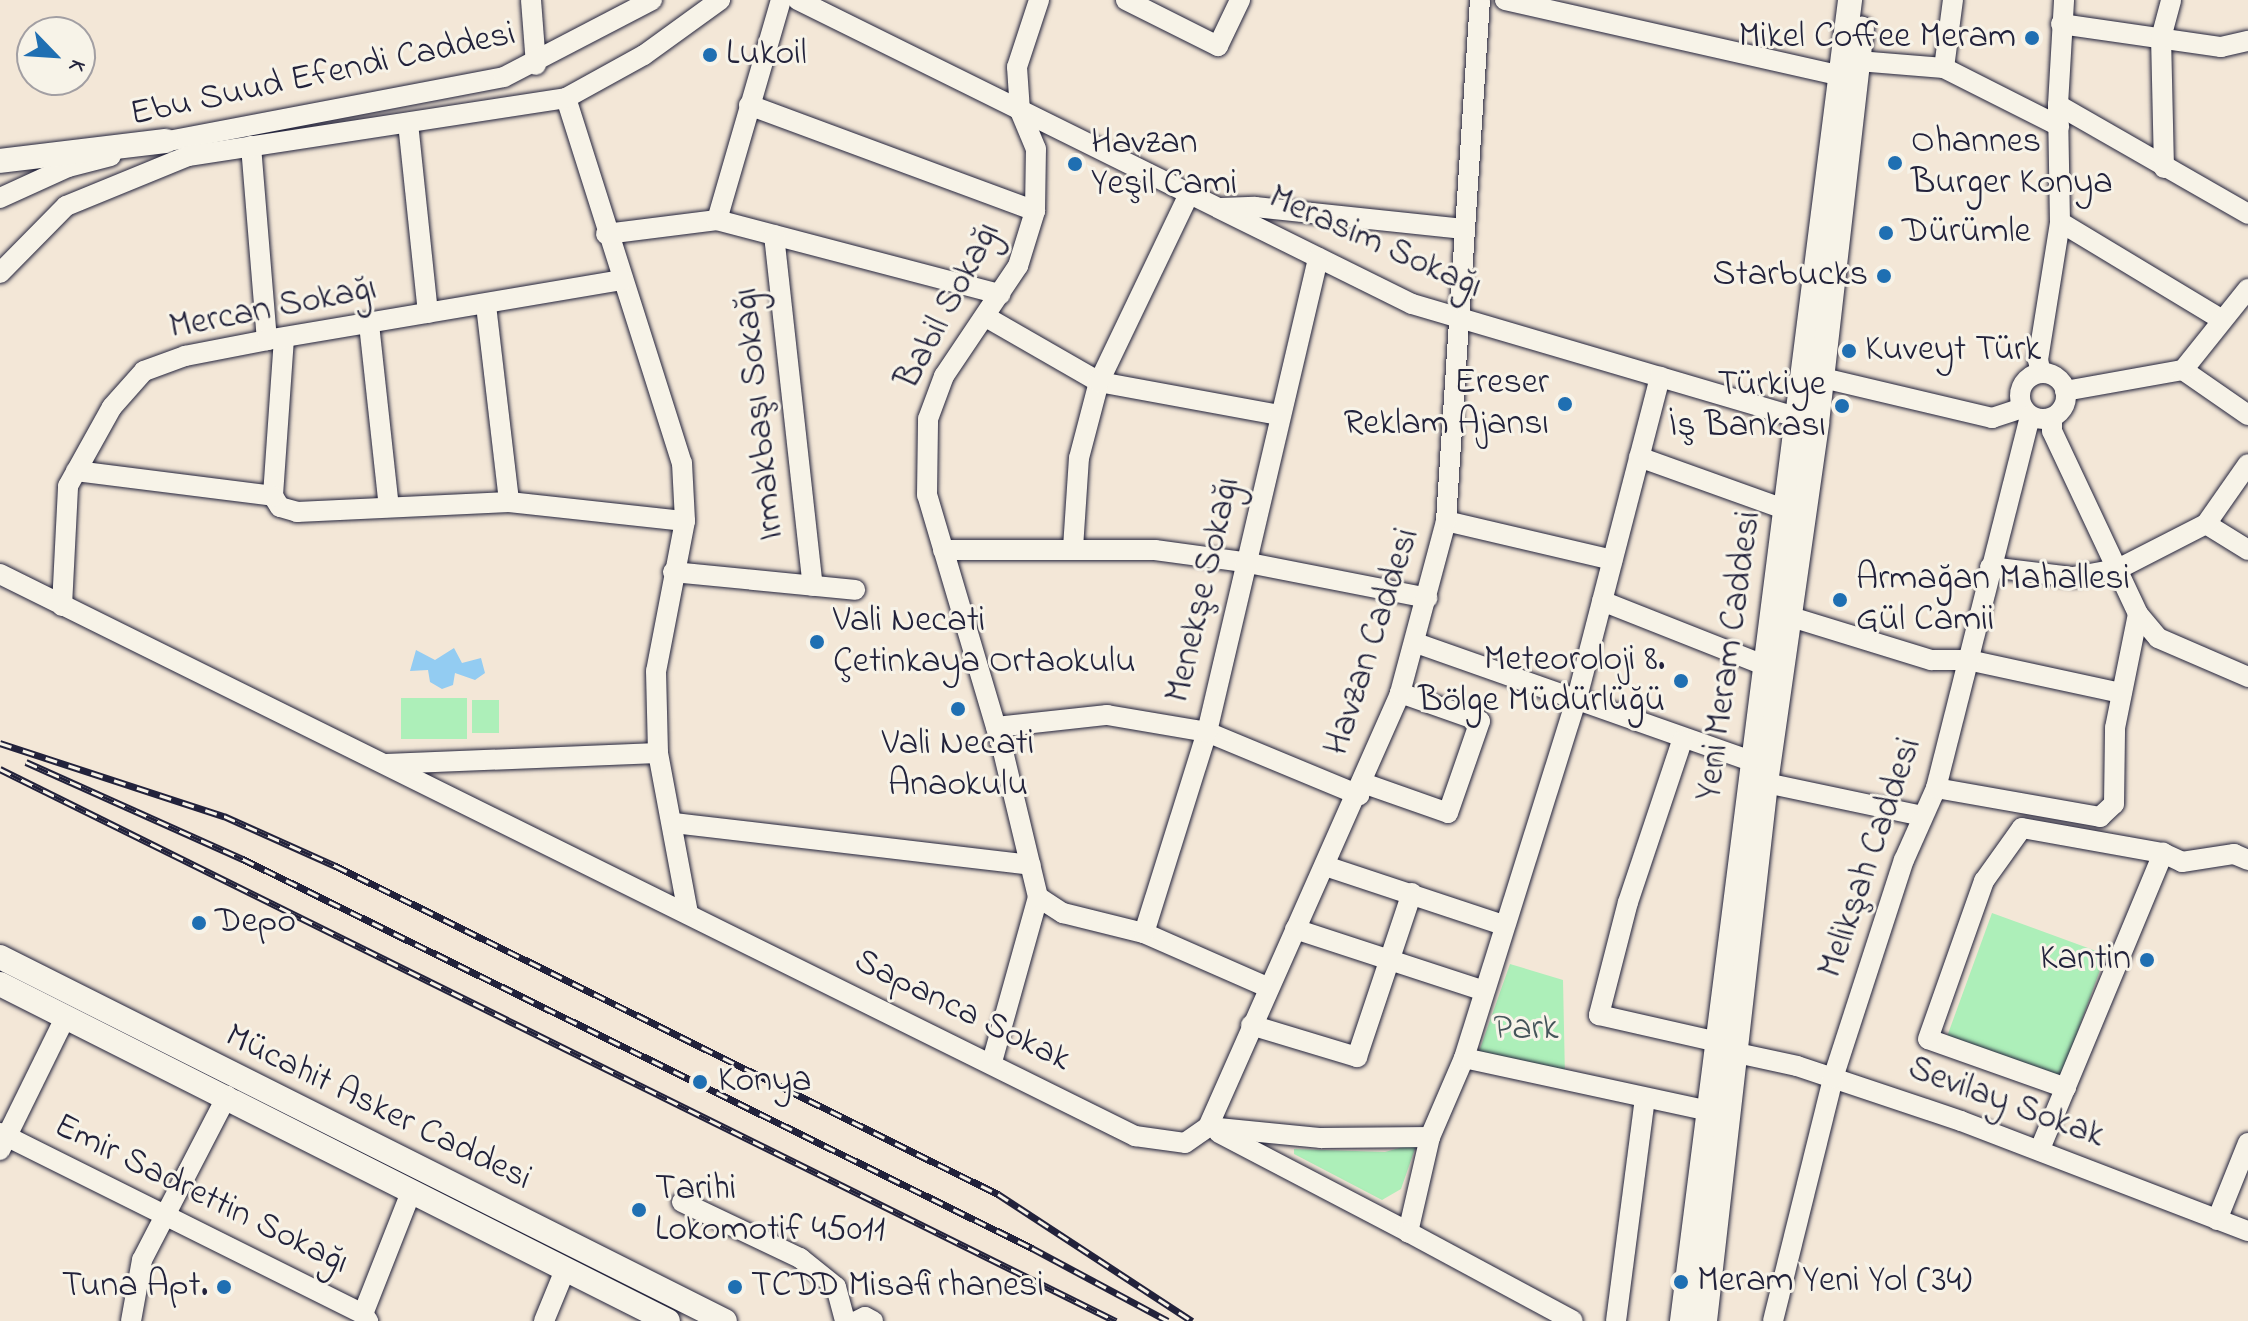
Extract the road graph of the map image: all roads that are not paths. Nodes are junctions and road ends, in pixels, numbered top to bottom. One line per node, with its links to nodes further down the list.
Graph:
1 (531, 0): 19 (street)
2 (652, 0): 19 (street, Ebu Suud Efendi Caddesi)
3 (720, 0): 22 (street, Ebu Suud Efendi Caddesi)
4 (781, 0): 23 (street)
5 (798, 0): 24 (street, Merasim Sokağı)
6 (1039, 0): 24 (street, Babil Sokağı)
7 (1126, 0): 8 (street)
8 (1240, 0)
9 (1480, 0): 38 (street, Havzan Caddesi)
10 (1505, 0): 20 (street)
11 (1850, 0): 20 (main road, Yeni Meram Caddesi)
12 (1866, 0): 20 (main road, Yeni Meram Caddesi)
13 (1953, 0): 21 (street)
14 (2064, 0): 16 (street)
15 (2171, 0): 17 (street)
16 (2061, 24): 17 (street); 25 (street)
17 (2161, 38): 18 (street); 30 (street)
18 (2248, 41)
19 (536, 65): 27 (street, Ebu Suud Efendi Caddesi)
20 (1849, 68): 21 (street); 56 (main road, Yeni Meram Caddesi); 63 (main road, Yeni Meram Caddesi)
21 (1944, 68): 25 (street)
22 (566, 98): 26 (street, Ebu Suud Efendi Caddesi); 39 (street)
23 (749, 105): 34 (street); 36 (street)
24 (1020, 111): 31 (street, Merasim Sokağı); 34 (street, Babil Sokağı)
25 (2058, 115): 30 (street); 37 (street)
26 (408, 123): 28 (street, Ebu Suud Efendi Caddesi); 47 (street)
27 (166, 141): 29 (main road); 32 (street, Ebu Suud Efendi Caddesi)
28 (251, 146): 42 (street, Ebu Suud Efendi Caddesi); 52 (street)
29 (0, 161)
30 (2164, 168): 35 (street)
31 (1189, 194): 33 (street, Merasim Sokağı); 57 (street)
32 (0, 198)
33 (1217, 208): 38 (street); 41 (street, Merasim Sokağı)
34 (1035, 211): 45 (street, Babil Sokağı)
35 (2248, 214)
36 (717, 220): 39 (street); 40 (street)
37 (2060, 222): 49 (street); 54 (street)
38 (1464, 229): 50 (street, Havzan Caddesi)
39 (606, 234): 43 (street)
40 (774, 235): 45 (street); 83 (street, Irmakbaşı Sokağı)
41 (1318, 258): 50 (street, Merasim Sokağı); 60 (street, Menekşe Sokağı)
42 (0, 273)
43 (623, 280): 46 (street, Mercan Sokağı); 71 (street)
44 (2248, 290): 49 (street)
45 (1000, 294): 48 (street, Babil Sokağı)
46 (486, 305): 47 (street, Mercan Sokağı); 68 (street)
47 (428, 313): 51 (street, Mercan Sokağı)
48 (986, 317): 57 (street); 75 (street, Babil Sokağı)
49 (2221, 319): 53 (street)
50 (1457, 321): 55 (street, Merasim Sokağı); 72 (street, Havzan Caddesi)
51 (369, 324): 52 (street, Mercan Sokağı); 69 (street)
52 (276, 339): 66 (street, Mercan Sokağı); 67 (street)
53 (2183, 370): 58 (street); 61 (street)
54 (2041, 373): 58 (street); 59 (street, Melikşah Caddesi)
55 (1660, 377): 63 (street, Merasim Sokağı); 64 (street)
56 (1823, 378): 59 (street); 63 (main road, Yeni Meram Caddesi)
57 (1099, 382): 60 (street); 74 (street)
58 (2065, 391): 62 (street)
59 (2026, 412): 62 (street); 79 (street, Melikşah Caddesi)
60 (1278, 415): 78 (street, Menekşe Sokağı)
61 (2248, 415)
62 (2052, 418): 80 (street)
63 (1807, 420): 70 (main road, Yeni Meram Caddesi); 89 (main road, Yeni Meram Caddesi)
64 (1639, 457): 70 (street); 77 (street)
65 (2248, 464): 73 (street)
66 (76, 471): 67 (street); 87 (street, Mercan Sokağı)
67 (273, 496): 69 (street)
68 (509, 502): 69 (street); 71 (street)
69 (389, 507)
70 (1787, 510): 92 (main road, Yeni Meram Caddesi)
71 (685, 521): 81 (street)
72 (1446, 521): 77 (street); 85 (street, Havzan Caddesi)
73 (2206, 524): 76 (street); 80 (street)
74 (1073, 548): 75 (street); 78 (street)
75 (943, 550): 97 (street, Babil Sokağı)
76 (2248, 550)
77 (1612, 560): 86 (street)
78 (1244, 562): 85 (street); 98 (street, Menekşe Sokağı)
79 (1990, 567): 80 (street); 91 (street, Melikşah Caddesi)
80 (2118, 569): 88 (street)
81 (673, 572): 83 (street); 100 (street)
82 (0, 574): 87 (street, Sapanca Sokak)
83 (813, 586): 84 (street)
84 (855, 590)
85 (1427, 598): 90 (street, Havzan Caddesi)
86 (1602, 601): 92 (street); 96 (street)
87 (62, 606): 102 (street, Sapanca Sokak)
88 (2138, 614): 93 (street); 95 (street)
89 (1788, 616): 91 (street); 103 (main road, Yeni Meram Caddesi)
90 (1416, 643): 94 (street, Havzan Caddesi); 96 (street)
91 (1968, 660): 95 (street); 104 (street, Melikşah Caddesi)
92 (1764, 665): 101 (main road, Yeni Meram Caddesi)
93 (2248, 677)
94 (1400, 693): 105 (street, Havzan Caddesi); 105 (street)
95 (2121, 693): 104 (street)
96 (1577, 698): 99 (street); 115 (street)
97 (996, 727): 98 (street); 110 (street, Babil Sokağı)
98 (1207, 732): 105 (street); 117 (street, Menekşe Sokağı)
99 (1682, 741): 101 (street); 125 (street, Sevilay Sokak)
100 (658, 753): 102 (street); 107 (street)
101 (1751, 761): 125 (main road, Yeni Meram Caddesi)
102 (382, 764): 114 (street, Sapanca Sokak)
103 (1766, 783): 106 (street); 125 (main road, Yeni Meram Caddesi)
104 (1936, 788): 106 (street, Melikşah Caddesi)
105 (1361, 789): 111 (street, Havzan Caddesi)
106 (1923, 816): 128 (street, Melikşah Caddesi)
107 (674, 823): 110 (street); 114 (street)
108 (2163, 853): 109 (street); 129 (street); 129 (street)
109 (2246, 854)
110 (1031, 865): 113 (street, Babil Sokağı)
111 (1325, 866): 112 (street); 116 (street, Havzan Caddesi)
112 (1412, 893): 115 (street); 119 (street)
113 (1038, 897): 117 (street); 127 (street, Babil Sokağı)
114 (688, 914): 127 (street, Sapanca Sokak)
115 (1503, 925): 122 (street)
116 (1295, 929): 119 (street); 121 (street, Havzan Caddesi)
117 (1144, 933): 121 (street)
118 (0, 957): 149 (main road, Mücahit Asker Caddesi)
119 (1392, 963): 122 (street); 124 (street)
120 (0, 984): 123 (main road, Mücahit Asker Caddesi)
121 (1267, 987): 124 (street, Havzan Caddesi)
122 (1482, 990): 126 (street)
123 (66, 1016): 130 (main road, Mücahit Asker Caddesi); 135 (street)
124 (1251, 1025): 133 (street, Havzan Caddesi)
125 (1727, 1048): 128 (street, Sevilay Sokak); 132 (main road, Yeni Meram Caddesi); 156 (main road, Yeni Meram Caddesi)
126 (1464, 1058): 131 (street); 134 (street)
127 (992, 1062): 133 (street, Sapanca Sokak)
128 (1833, 1078): 137 (street, Sevilay Sokak); 157 (street, Melikşah Caddesi)
129 (2066, 1088): 137 (street)
130 (227, 1096): 138 (main road, Mücahit Asker Caddesi); 140 (street)
131 (1645, 1099): 132 (street); 154 (street)
132 (1709, 1111): 155 (main road, Yeni Meram Caddesi)
133 (1208, 1127): 134 (street); 143 (street)
134 (1430, 1137): 143 (street)
135 (2, 1140): 140 (street, Emir Sadrettin Sokağı)
136 (2248, 1143): 141 (street)
137 (2040, 1149): 141 (street, Sevilay Sokak)
138 (411, 1192): 144 (main road, Mücahit Asker Caddesi); 145 (street)
139 (682, 1202): 150 (street)
140 (165, 1215): 145 (street, Emir Sadrettin Sokağı); 146 (street)
141 (2217, 1220): 142 (street, Sevilay Sokak)
142 (2248, 1231)
143 (1408, 1232): 153 (street)
144 (565, 1270): 147 (street); 148 (main road, Mücahit Asker Caddesi)
145 (366, 1317)
146 (131, 1321)
147 (544, 1321)
148 (668, 1321)
149 (725, 1321)
150 (845, 1321)
151 (857, 1321): 152 (street)
152 (873, 1321)
153 (1573, 1321)
154 (1616, 1321)
155 (1682, 1321)
156 (1705, 1321)
157 (1773, 1321)

